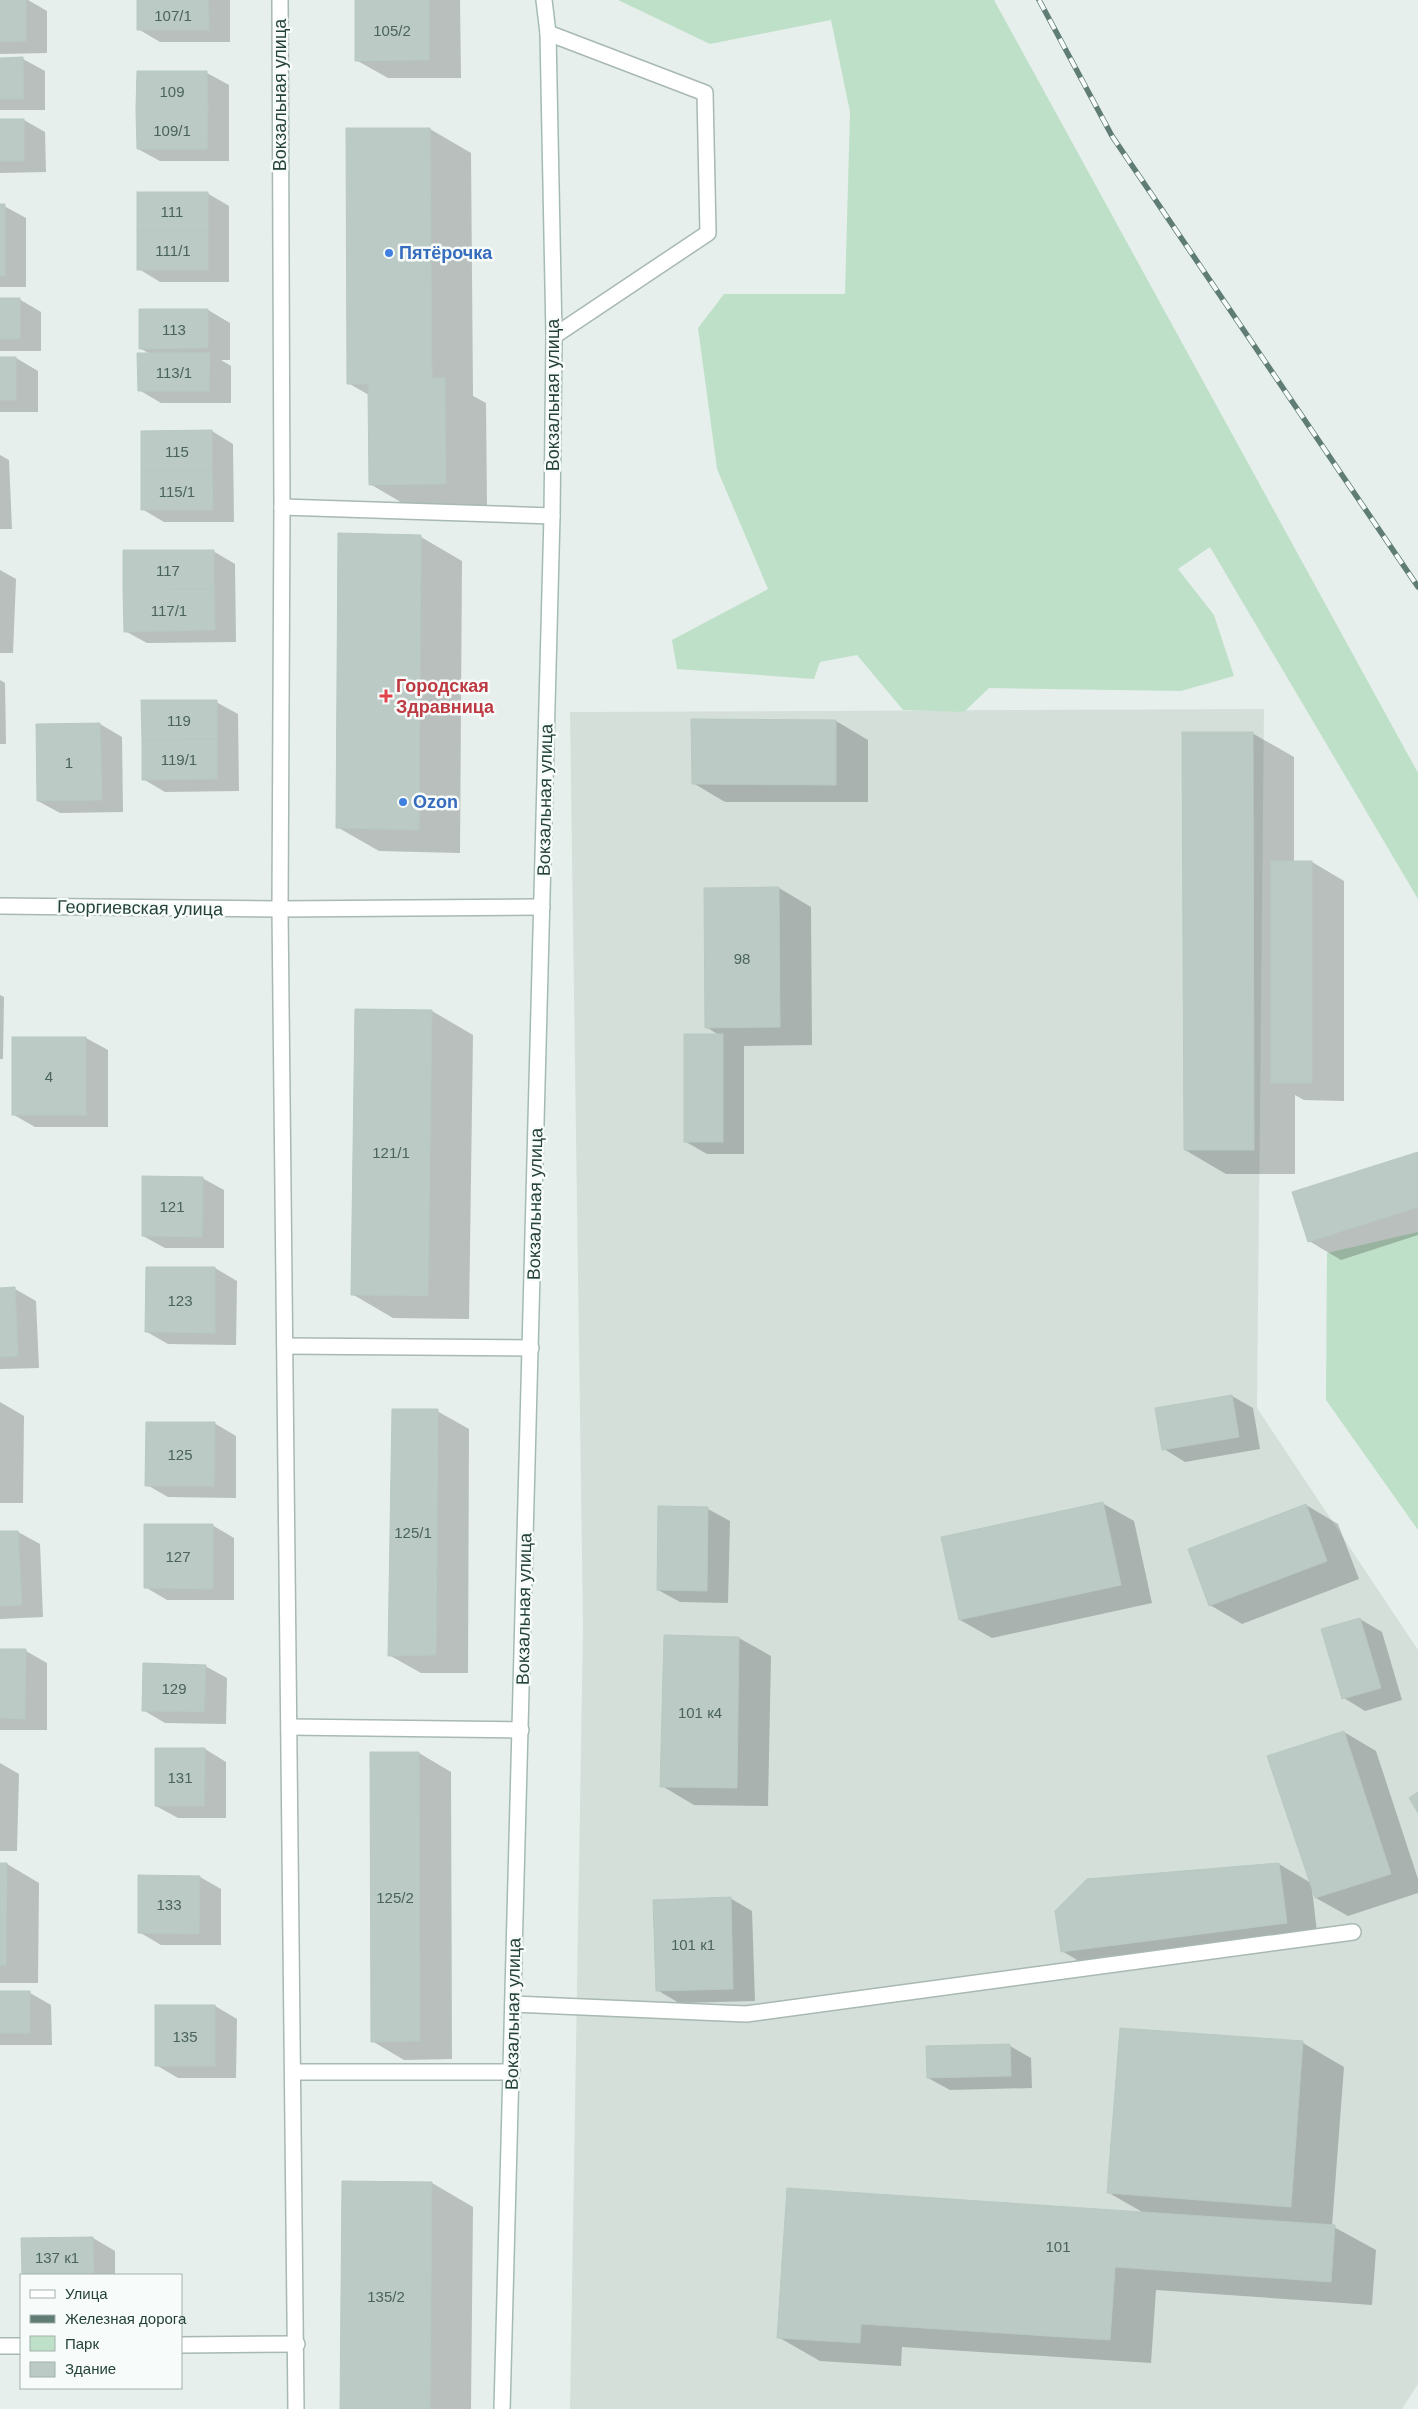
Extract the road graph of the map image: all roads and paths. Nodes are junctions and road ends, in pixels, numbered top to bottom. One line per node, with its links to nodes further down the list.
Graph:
1 (280, 0): 5 (street, Вокзальная улица)
2 (544, 0): 3 (street, Вокзальная улица)
3 (548, 33): 4 (street, Вокзальная улица); 4 (street)
4 (554, 336): 6 (street, Вокзальная улица)
5 (282, 507): 6 (street); 9 (street, Вокзальная улица)
6 (552, 516): 8 (street, Вокзальная улица)
7 (0, 906): 9 (street, Георгиевская улица)
8 (542, 907): 9 (street, Георгиевская улица); 11 (street, Вокзальная улица)
9 (280, 910): 10 (street, Вокзальная улица)
10 (285, 1346): 11 (street); 12 (street, Вокзальная улица)
11 (531, 1348): 13 (street, Вокзальная улица)
12 (289, 1727): 13 (street); 16 (street, Вокзальная улица)
13 (521, 1730): 15 (street, Вокзальная улица)
14 (1354, 1932): 15 (street)
15 (513, 2004): 17 (street, Вокзальная улица)
16 (293, 2072): 17 (street); 18 (street, Вокзальная улица)
17 (512, 2072): 23 (street, Вокзальная улица)
18 (296, 2344): 19 (street); 22 (street, Вокзальная улица)
19 (182, 2345)
20 (0, 2346): 21 (street)
21 (20, 2346)
22 (296, 2409)
23 (502, 2409)

